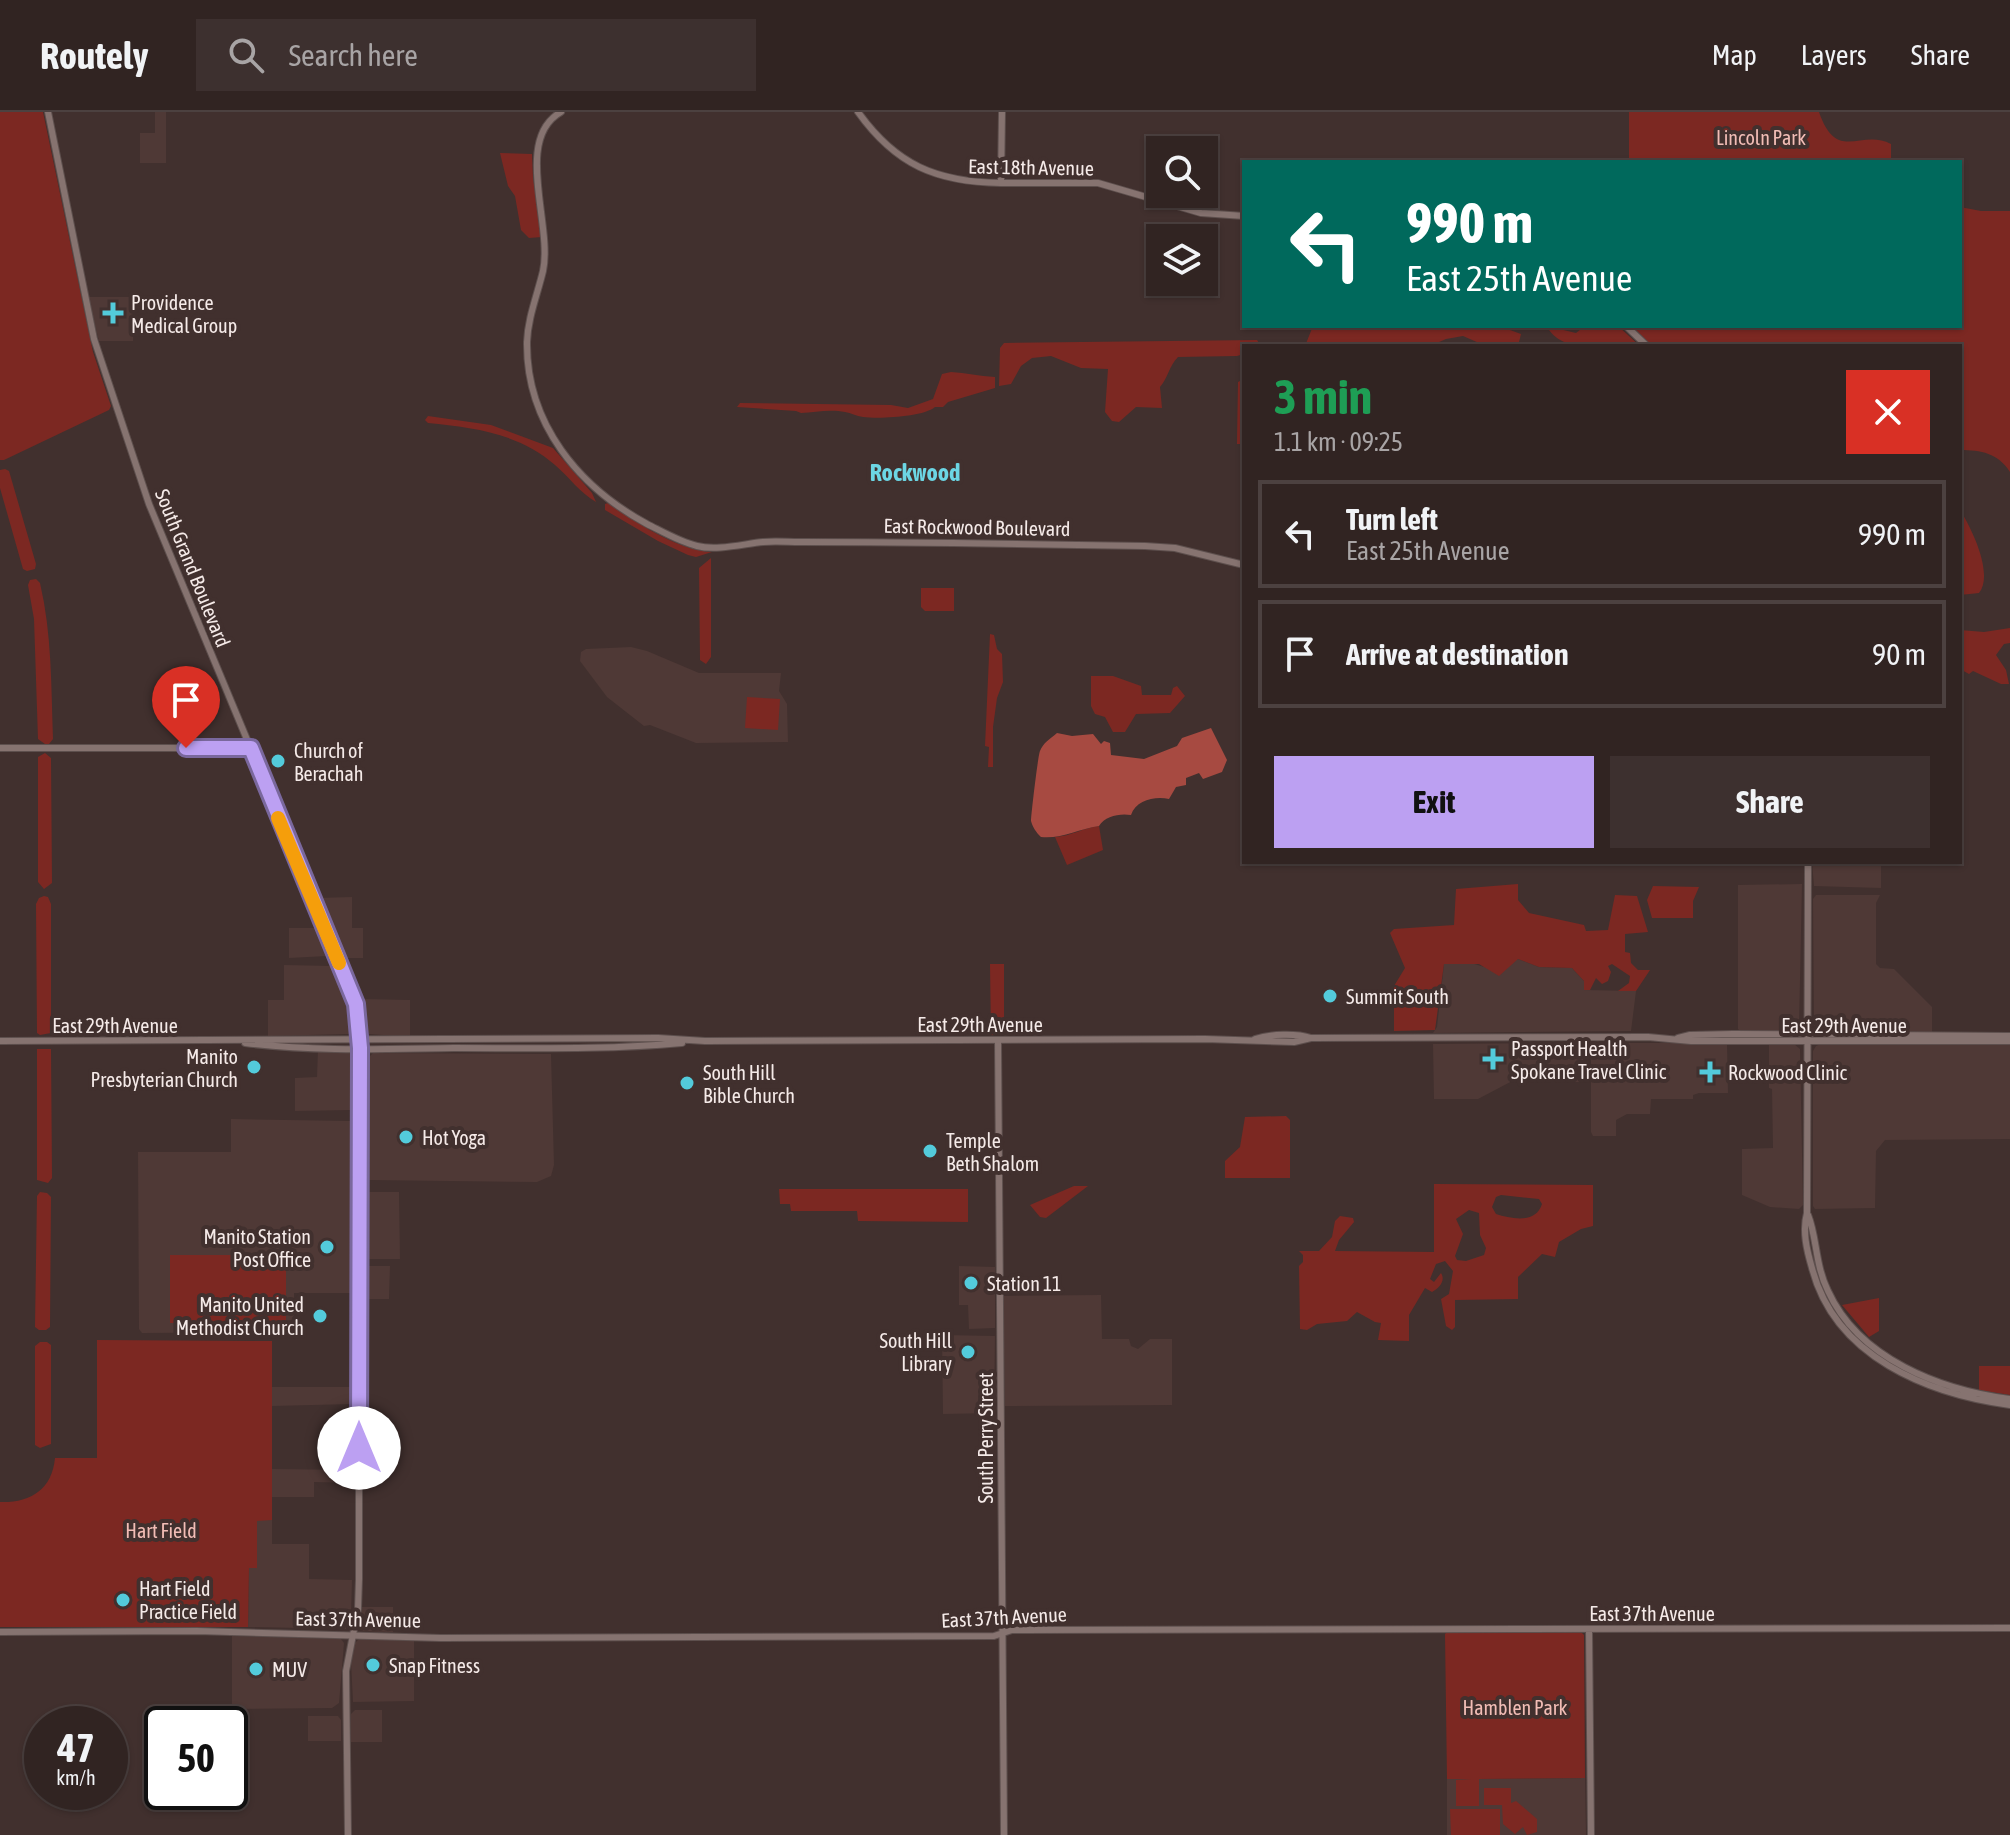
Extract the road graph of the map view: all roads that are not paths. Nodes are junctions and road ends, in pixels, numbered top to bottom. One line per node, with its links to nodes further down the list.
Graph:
1 (48, 112): 11 (main road, South Grand Boulevard)
2 (561, 112): 9 (main road, East Rockwood Boulevard)
3 (858, 112): 5 (main road, East 18th Avenue)
4 (1002, 112): 5 (main road)
5 (1001, 183): 6 (main road, East 18th Avenue)
6 (1242, 216)
7 (1628, 328): 8 (main road)
8 (1645, 344)
9 (1242, 565)
10 (0, 748): 11 (main road)
11 (251, 748): 14 (main road, South Grand Boulevard)
12 (1808, 864): 13 (main road)
13 (1806, 1037): 15 (main road, East 29th Avenue); 16 (main road, East 29th Avenue); 21 (main road)
14 (360, 1039): 18 (main road, East 29th Avenue); 19 (main road, East 29th Avenue); 20 (main road, South Grand Boulevard)
15 (2010, 1039)
16 (998, 1040): 19 (main road, East 29th Avenue); 27 (main road, South Perry Street)
17 (0, 1041): 18 (main road, East 29th Avenue)
18 (230, 1041): 20 (main road, East 29th Avenue)
19 (705, 1041): 20 (main road, East 29th Avenue)
20 (360, 1048): 28 (main road, South Grand Boulevard)
21 (1807, 1213): 22 (main road); 23 (main road)
22 (2010, 1399)
23 (2010, 1405)
24 (2010, 1628): 25 (main road, East 37th Avenue)
25 (1589, 1629): 27 (main road, East 37th Avenue); 31 (main road)
26 (0, 1632): 28 (main road, East 37th Avenue)
27 (1002, 1634): 28 (main road, East 37th Avenue); 30 (main road, South Perry Street)
28 (352, 1635): 29 (main road, South Grand Boulevard)
29 (348, 1835)
30 (1004, 1835)
31 (1591, 1835)

